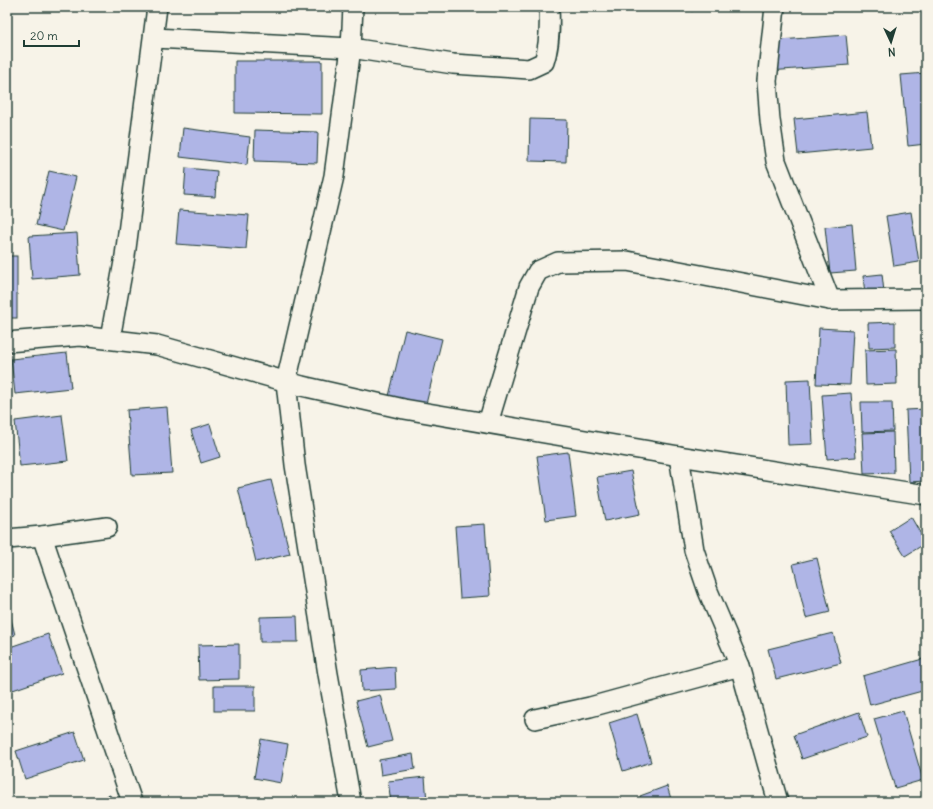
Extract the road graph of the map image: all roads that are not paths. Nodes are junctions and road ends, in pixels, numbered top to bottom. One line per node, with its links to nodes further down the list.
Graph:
1 (157, 7): 5 (street)
2 (353, 7): 6 (street)
3 (549, 7): 6 (street)
4 (775, 7): 8 (street)
5 (154, 38): 6 (street); 9 (street)
6 (351, 48): 11 (street)
7 (926, 299): 8 (street)
8 (830, 300): 12 (street)
9 (110, 339): 10 (street); 11 (street)
10 (7, 342)
11 (286, 382): 12 (street); 21 (street)
12 (488, 423): 13 (street)
13 (679, 456): 14 (street); 18 (street)
14 (926, 495)
15 (107, 527): 16 (street)
16 (42, 536): 17 (street); 20 (street)
17 (7, 539)
18 (740, 666): 19 (street); 22 (street)
19 (535, 719)
20 (132, 802)
21 (351, 802)
22 (778, 802)

